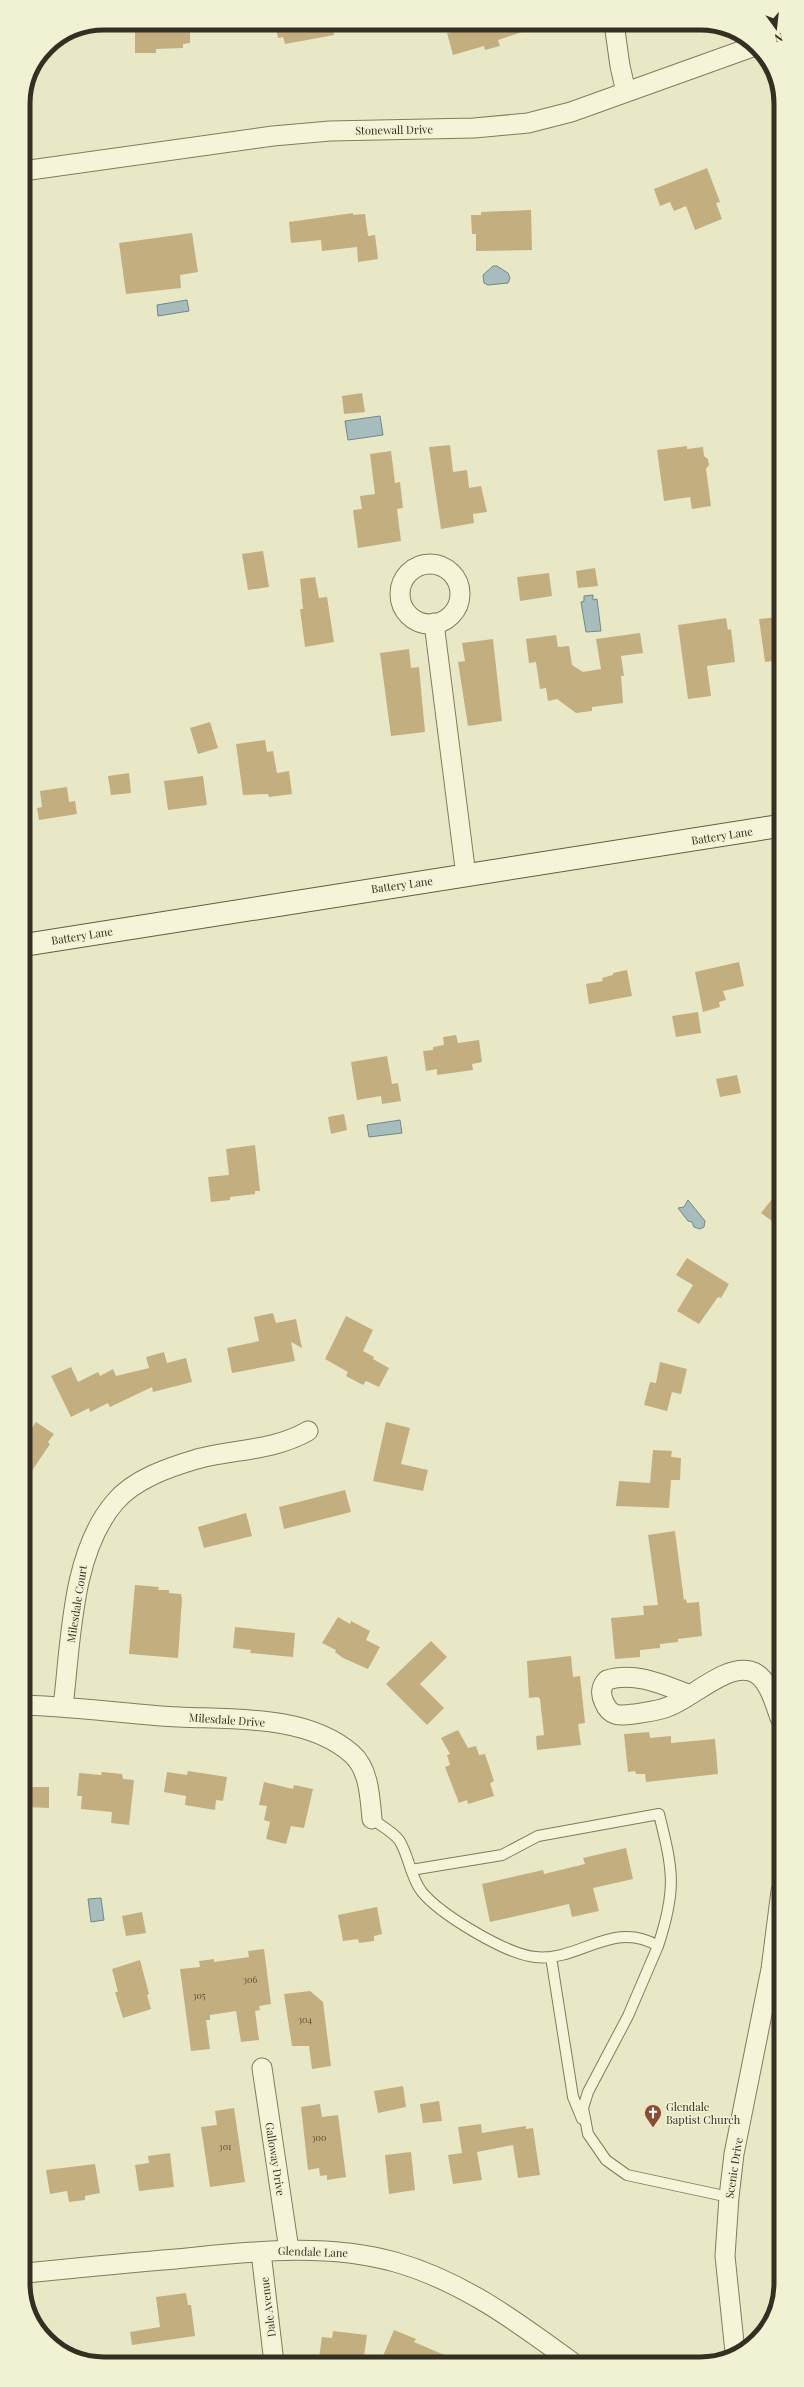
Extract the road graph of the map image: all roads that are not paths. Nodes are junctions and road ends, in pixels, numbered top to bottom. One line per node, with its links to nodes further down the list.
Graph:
1 (615, 30): 3 (street)
2 (748, 48): 3 (street, Stonewall Drive)
3 (626, 92): 4 (street, Stonewall Drive)
4 (30, 169)
5 (434, 624): 7 (street)
6 (774, 827): 7 (main road, Battery Lane)
7 (466, 876): 8 (main road, Battery Lane)
8 (30, 944)
9 (308, 1431): 13 (street, Milesdale Court)
10 (690, 1695): 11 (street)
11 (774, 1703)
12 (30, 1705): 13 (street, Milesdale Drive)
13 (63, 1707): 14 (street, Milesdale Drive)
14 (372, 1819): 15 (lane)
15 (411, 1870): 16 (lane); 18 (lane)
16 (658, 1946): 18 (lane); 20 (lane)
17 (774, 1950): 21 (street, Scenic Drive)
18 (551, 1957): 20 (lane)
19 (262, 2068): 22 (street, Galloway Drive)
20 (588, 2134): 21 (lane)
21 (729, 2197): 25 (street, Scenic Drive)
22 (289, 2250): 23 (street, Glendale Lane); 27 (street, Glendale Lane)
23 (261, 2252): 24 (street, Glendale Lane); 26 (street, Dale Avenue)
24 (30, 2273)
25 (735, 2348)
26 (273, 2357)
27 (565, 2357)

